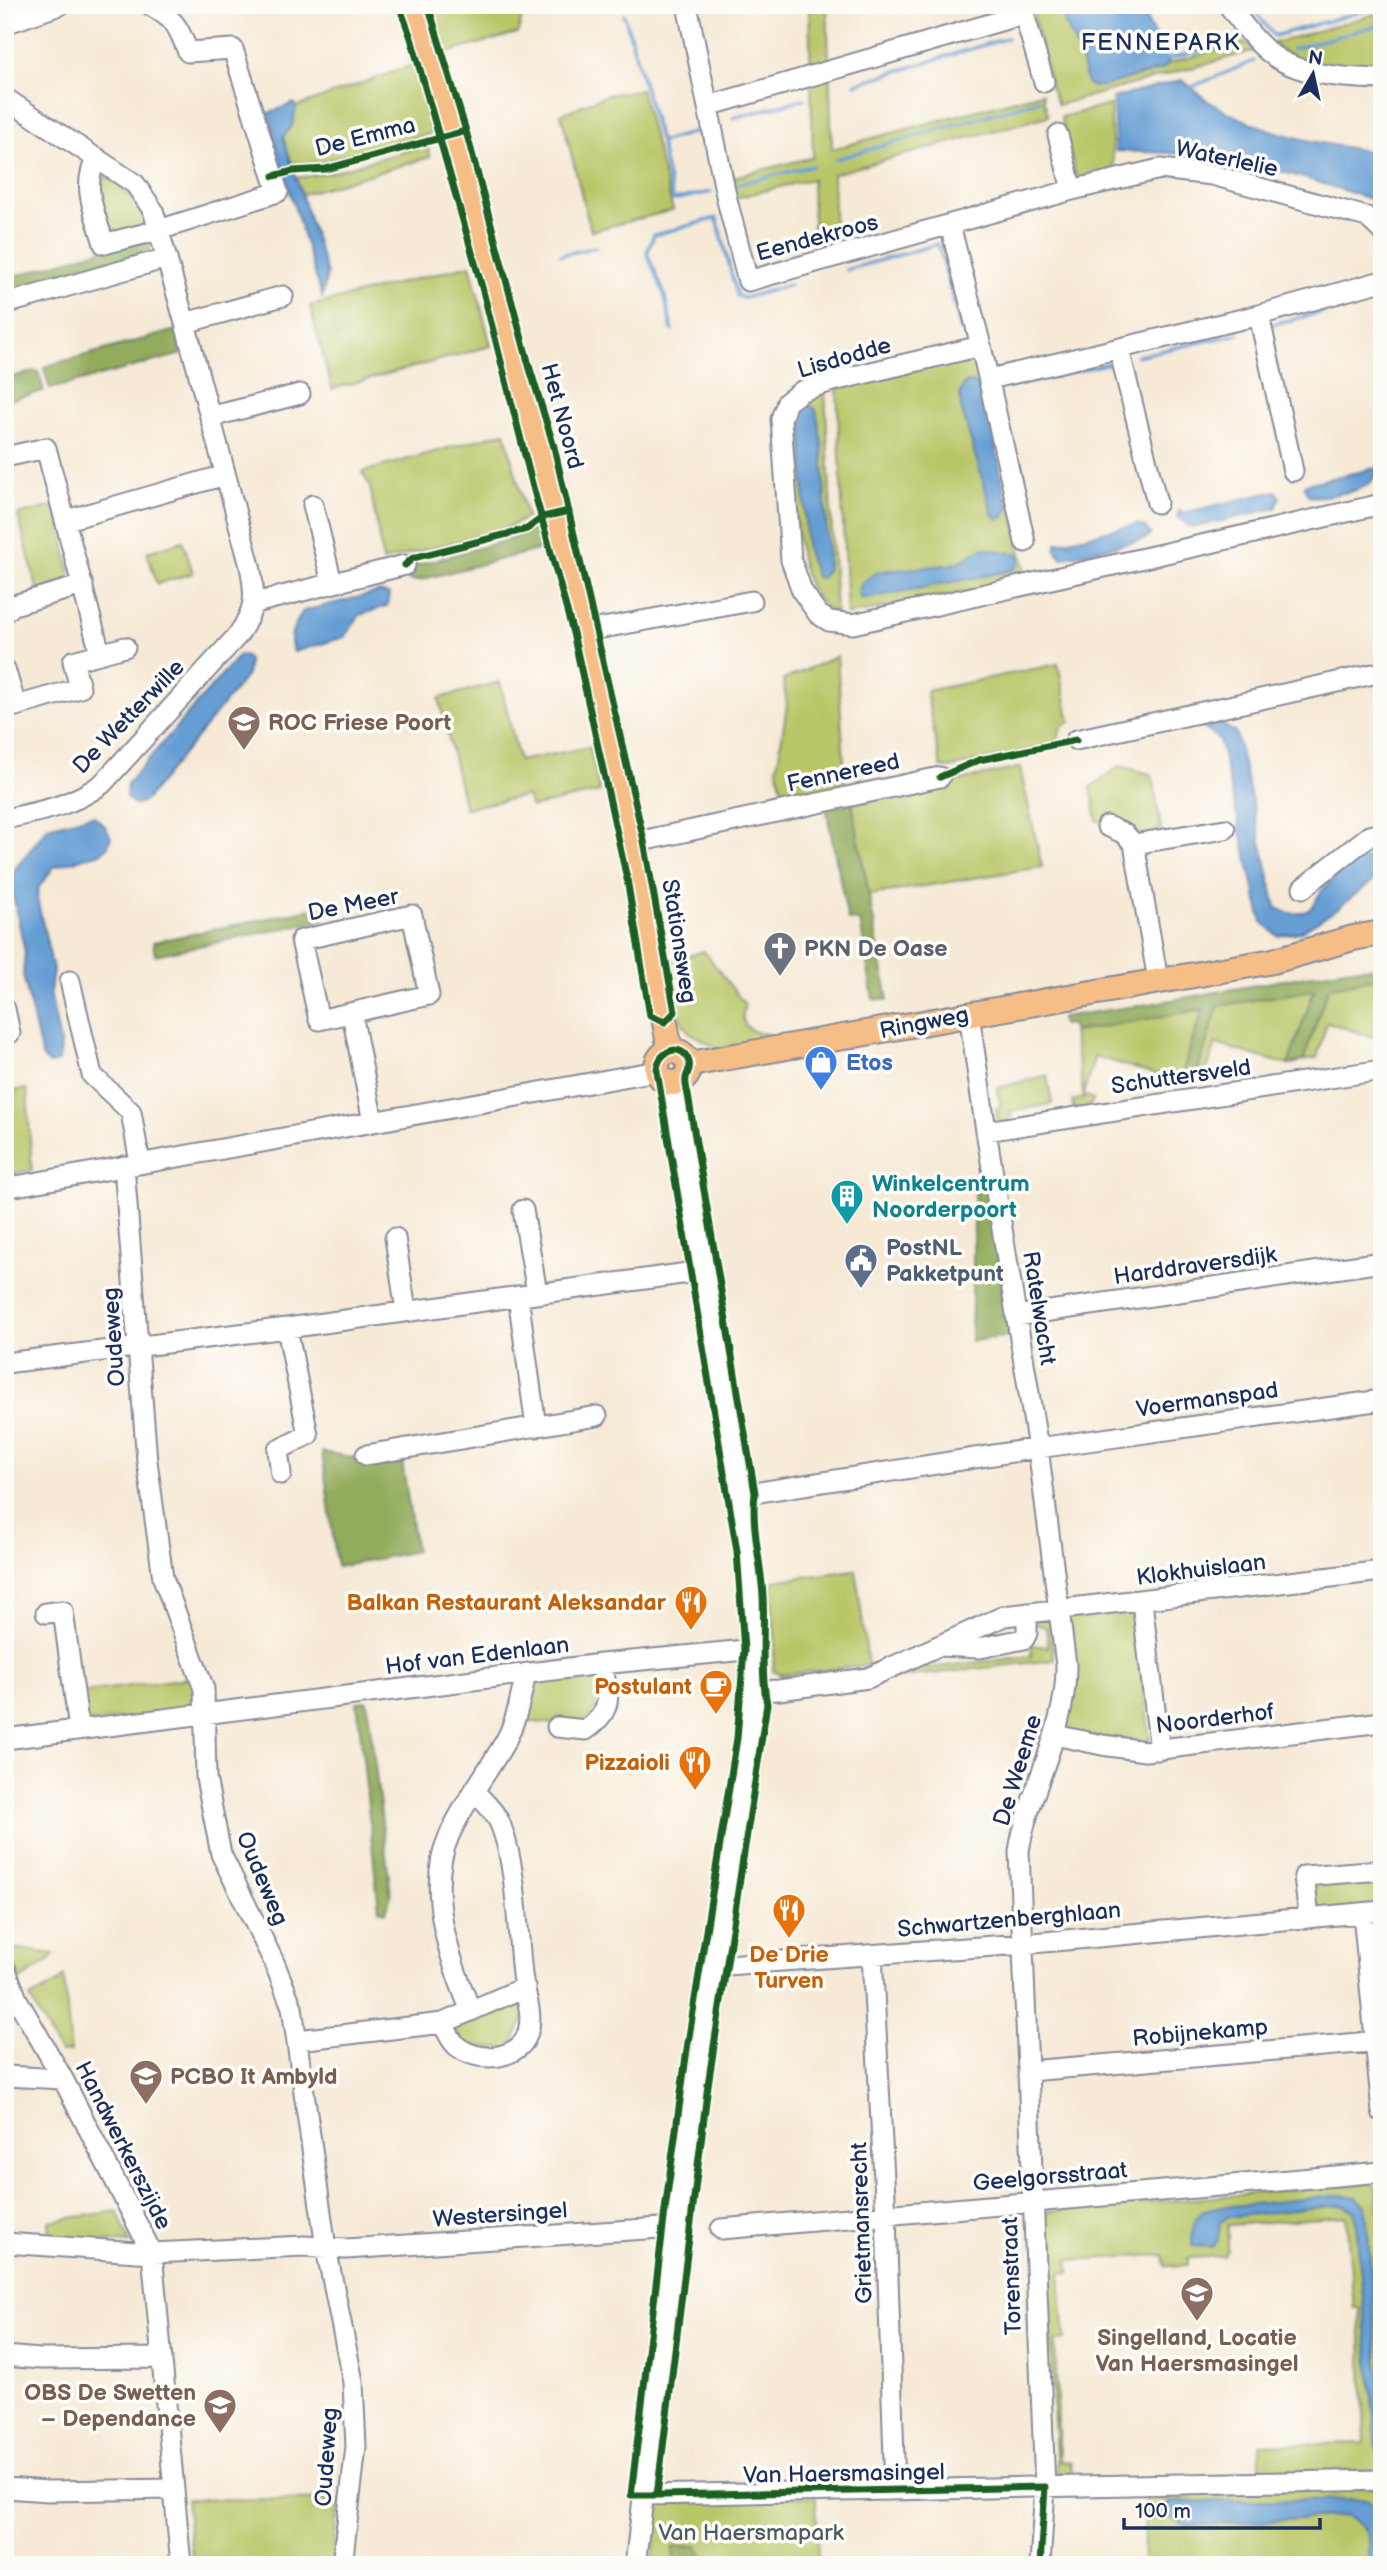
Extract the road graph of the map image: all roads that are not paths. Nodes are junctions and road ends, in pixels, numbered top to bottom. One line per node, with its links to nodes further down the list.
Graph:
1 (60, 5): 7 (street)
2 (150, 5): 16 (street)
3 (417, 5): 43 (main road, Het Noord)
4 (687, 5): 11 (street, Eendekroos)
5 (1228, 5): 8 (street)
6 (1024, 10): 9 (street); 11 (street)
7 (5, 24)
8 (1382, 79)
9 (1044, 82)
10 (5, 98): 13 (street)
11 (708, 106): 15 (street, Eendekroos)
12 (1058, 135): 14 (street)
13 (97, 158): 16 (street); 16 (street)
14 (1072, 190): 15 (street, Eendekroos); 17 (street, Waterlelie)
15 (950, 225): 24 (street)
16 (159, 230): 18 (street)
17 (1382, 230)
18 (167, 258): 21 (street); 23 (street)
19 (1382, 281): 22 (street)
20 (283, 296): 23 (street)
21 (5, 303)
22 (1259, 315): 25 (street); 30 (street)
23 (185, 323): 28 (street)
24 (981, 346): 26 (street); 33 (street, Lisdodde)
25 (1119, 349): 26 (street); 32 (street)
26 (990, 379): 36 (street)
27 (300, 394): 28 (street)
28 (210, 417): 31 (street)
29 (5, 457): 35 (street)
30 (1293, 471)
31 (225, 475): 35 (street); 41 (street)
32 (1157, 503)
33 (1382, 504)
34 (313, 505): 38 (street)
35 (66, 520): 39 (street)
36 (1025, 542)
37 (405, 565): 38 (street)
38 (332, 583): 41 (street)
39 (83, 585): 42 (street); 45 (street)
40 (752, 601): 43 (street)
41 (255, 603): 50 (street, De Wetterwille)
42 (5, 612)
43 (586, 631): 54 (main road, Het Noord)
44 (125, 647): 45 (street)
45 (100, 653): 46 (street)
46 (5, 670)
47 (1382, 673): 48 (street)
48 (1076, 740)
49 (940, 777): 54 (street, Fennereed)
50 (5, 820)
51 (1107, 826): 55 (street)
52 (1225, 829): 55 (street)
53 (1382, 834): 56 (street)
54 (632, 844): 64 (main road, Stationsweg)
55 (1134, 845): 58 (street)
56 (1303, 888)
57 (1382, 933): 58 (main road, Ringweg)
58 (1158, 980): 62 (main road, Ringweg)
59 (70, 981): 68 (street)
60 (5, 1009): 63 (street)
61 (352, 1014): 61 (street, De Meer); 66 (street)
62 (969, 1014): 64 (main road, Ringweg); 67 (street, Ratelwacht)
63 (5, 1034)
64 (672, 1067): 66 (street); 73 (street, Stationsweg)
65 (1382, 1070): 67 (street, Schuttersveld)
66 (373, 1122): 68 (street)
67 (986, 1130): 76 (street, Ratelwacht)
68 (132, 1165): 69 (street); 78 (street, Oudeweg)
69 (5, 1188)
70 (523, 1210): 74 (street)
71 (395, 1238): 75 (street)
72 (1382, 1262): 76 (street, Harddraversdijk)
73 (703, 1271): 74 (street); 86 (street, Stationsweg)
74 (528, 1294): 75 (street); 82 (street)
75 (406, 1311): 77 (street)
76 (1016, 1316): 83 (street, Ratelwacht)
77 (288, 1328): 78 (street); 85 (street)
78 (138, 1346): 79 (street); 97 (street, Oudeweg)
79 (5, 1363)
80 (1382, 1401): 83 (street, Voermanspad)
81 (597, 1416): 82 (street)
82 (536, 1427): 84 (street)
83 (1038, 1447): 86 (street, Voermanspad); 89 (street, Ratelwacht)
84 (366, 1455)
85 (281, 1474)
86 (741, 1496): 93 (street, Stationsweg)
87 (1382, 1572): 88 (street, Klokhuislaan)
88 (1142, 1602): 89 (street, Klokhuislaan); 103 (street)
89 (1058, 1611): 91 (street, Klokhuislaan); 101 (street, De Weeme)
90 (46, 1613): 100 (street)
91 (1027, 1613): 92 (street, Klokhuislaan); 92 (street, Klokhuislaan)
92 (938, 1646): 96 (street, Klokhuislaan)
93 (756, 1649): 94 (street, Hof van Edenlaan); 96 (street, Stationsweg)
94 (601, 1664): 95 (street, Hof van Edenlaan); 99 (street)
95 (526, 1673): 97 (street, Hof van Edenlaan); 104 (street)
96 (755, 1691): 110 (street, Stationsweg)
97 (205, 1714): 100 (street, Hof van Edenlaan); 115 (street, Oudeweg)
98 (1382, 1722): 103 (street, Noorderhof)
99 (557, 1727)
100 (79, 1729): 102 (street, Hof van Edenlaan)
101 (1055, 1735): 103 (street, Noorderhof); 108 (street, De Weeme)
102 (5, 1739)
103 (1160, 1750)
104 (475, 1792): 112 (street); 113 (street)
105 (1382, 1870): 107 (street)
106 (1372, 1912): 107 (street, Schwartzenberghlaan); 116 (street)
107 (1309, 1917): 108 (street, Schwartzenberghlaan)
108 (1022, 1944): 109 (street, Schwartzenberghlaan); 117 (street, Torenstraat)
109 (872, 1955): 110 (street, Schwartzenberghlaan); 123 (street, Grietmansrecht)
110 (713, 1966): 124 (street, Stationsweg)
111 (5, 1968): 119 (street, Handwerkerszijde)
112 (525, 1987): 113 (street); 114 (street)
113 (471, 2011): 114 (street)
114 (443, 2023): 115 (street)
115 (298, 2040): 127 (street, Oudeweg)
116 (1378, 2041): 117 (street, Robijnekamp); 120 (street)
117 (1029, 2071): 122 (street, Torenstraat)
118 (5, 2076): 119 (street)
119 (63, 2079): 128 (street, Handwerkerszijde)
120 (1382, 2112)
121 (1382, 2172): 122 (street, Geelgorsstraat)
122 (1033, 2203): 123 (street, Geelgorsstraat); 132 (street, Torenstraat)
123 (886, 2216): 125 (street, Geelgorsstraat); 135 (street, Grietmansrecht)
124 (676, 2227): 127 (street, Westersingel); 136 (street, Stationsweg)
125 (721, 2229)
126 (5, 2243): 128 (street, Westersingel)
127 (326, 2248): 128 (street, Westersingel); 138 (street, Oudeweg)
128 (152, 2253): 130 (street, Handwerkerszijde)
129 (5, 2356): 130 (street)
130 (162, 2358): 134 (street, Handwerkerszijde)
131 (1382, 2480): 132 (street, Van Haersmasingel)
132 (1045, 2487): 135 (street, Van Haersmasingel); 140 (street, Torenstraat)
133 (5, 2488): 134 (street)
134 (174, 2489): 137 (street, Handwerkerszijde)
135 (895, 2490): 136 (street, Van Haersmasingel)
136 (644, 2495): 139 (street, Stationsweg)
137 (181, 2565)
138 (342, 2565)
139 (635, 2565)
140 (1040, 2565)

